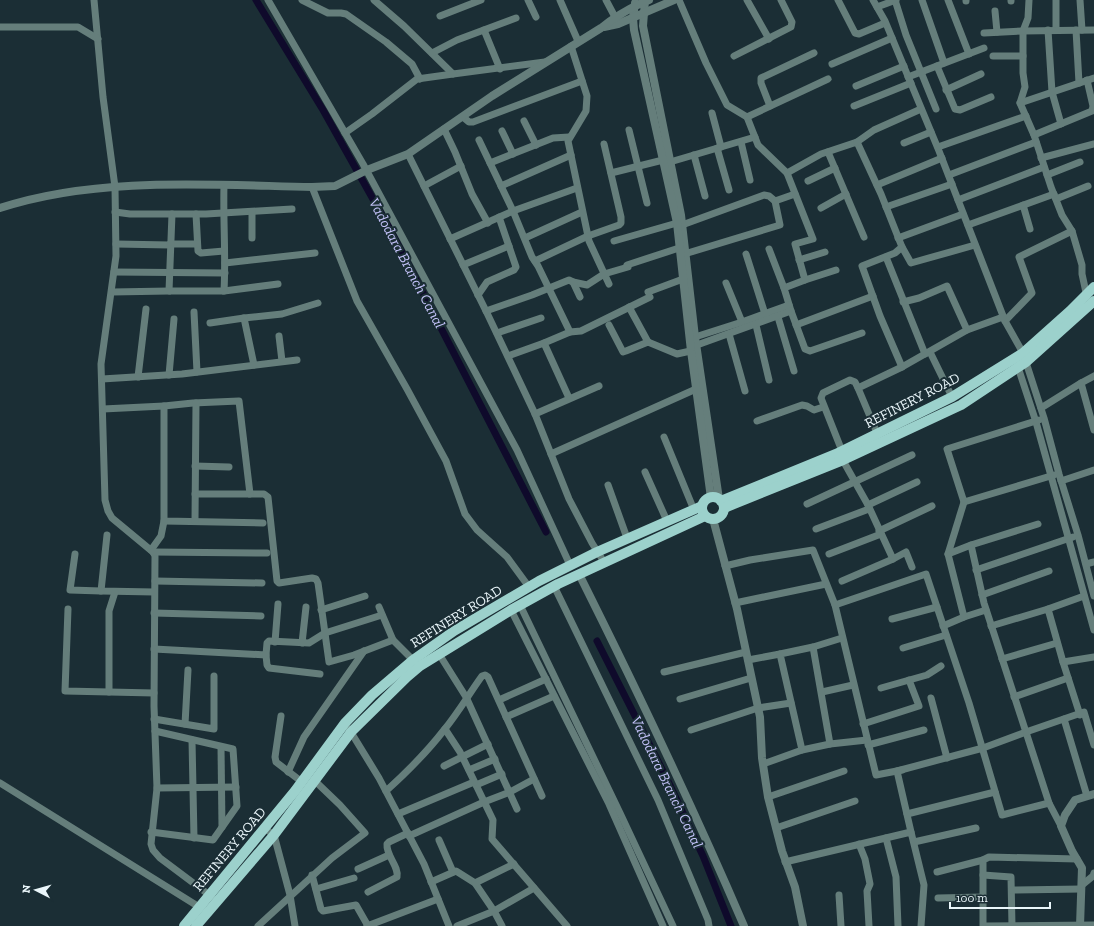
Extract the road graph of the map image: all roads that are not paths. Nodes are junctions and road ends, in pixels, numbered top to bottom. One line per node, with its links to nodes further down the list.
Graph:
1 (94, 0): 42 (street)
2 (268, 0): 86 (street)
3 (302, 0): 61 (street)
4 (374, 0): 46 (street)
5 (480, 0): 25 (street)
6 (528, 0): 26 (street)
7 (560, 0): 44 (street)
8 (606, 0): 27 (street)
9 (674, 0): 24 (street)
10 (678, 0): 79 (street)
11 (747, 0): 43 (street)
12 (781, 0): 43 (street)
13 (838, 0): 30 (street)
14 (896, 0): 22 (street); 58 (street)
15 (922, 0): 53 (street)
16 (948, 0): 48 (street)
17 (1029, 0): 38 (street)
18 (1056, 0): 35 (street)
19 (1080, 0): 36 (street)
20 (646, 1): 21 (street); 24 (street)
21 (635, 3): 27 (street); 29 (street)
22 (875, 3): 30 (street)
23 (995, 11): 39 (street)
24 (644, 13): 29 (street); 106 (street)
25 (440, 16)
26 (536, 17)
27 (615, 17): 32 (street)
28 (516, 18): 33 (street)
29 (633, 18): 32 (street); 106 (street)
30 (885, 23): 41 (street)
31 (0, 27): 42 (street)
32 (601, 28): 44 (street)
33 (484, 30): 46 (street); 57 (street)
34 (1048, 30): 35 (street); 38 (street); 69 (street)
35 (1056, 30): 36 (street)
36 (1079, 30): 37 (street); 66 (street)
37 (1094, 30)
38 (1023, 31): 39 (street); 51 (street)
39 (997, 32): 40 (street)
40 (984, 33)
41 (892, 38): 54 (street); 55 (street)
42 (98, 39): 126 (street)
43 (769, 39): 49 (street)
44 (575, 43): 52 (street); 64 (street)
45 (984, 48): 48 (street)
46 (432, 53): 59 (street)
47 (814, 53): 72 (street)
48 (969, 54): 53 (street)
49 (734, 56)
50 (993, 56): 51 (street)
51 (1023, 56): 71 (street)
52 (545, 62): 57 (street); 78 (street)
53 (944, 63): 56 (street)
54 (832, 64)
55 (904, 66): 65 (street); 67 (street)
56 (937, 66): 58 (street); 68 (street)
57 (500, 68): 59 (street)
58 (922, 72): 65 (street); 75 (street)
59 (454, 74): 61 (street)
60 (981, 74): 68 (street)
61 (420, 79): 86 (street)
62 (828, 79): 72 (street)
63 (1091, 79): 66 (street); 81 (street)
64 (582, 80): 78 (street); 87 (street)
65 (909, 80): 73 (street); 74 (street)
66 (1079, 83): 69 (street)
67 (856, 86)
68 (946, 90): 70 (street)
69 (1052, 92): 71 (street); 81 (street)
70 (991, 97)
71 (1020, 103): 77 (street)
72 (770, 106): 79 (street)
73 (854, 106)
74 (921, 109): 85 (street); 92 (street)
75 (936, 109)
76 (712, 113): 98 (street)
77 (1026, 116): 89 (street); 97 (street)
78 (463, 117): 82 (street)
79 (747, 117): 88 (street)
80 (524, 121): 96 (street)
81 (1061, 124): 89 (street)
82 (444, 129): 100 (street); 109 (street)
83 (629, 130): 110 (street)
84 (502, 131): 101 (street)
85 (931, 132): 93 (street); 97 (street)
86 (345, 133): 113 (street)
87 (569, 137): 96 (street); 102 (street)
88 (755, 137): 91 (street); 115 (street)
89 (1035, 138): 105 (street); 116 (street)
90 (479, 140): 108 (street)
91 (741, 142): 98 (street); 118 (street)
92 (857, 142): 99 (street); 120 (street)
93 (904, 143)
94 (604, 144): 114 (street)
95 (1094, 144): 105 (street)
96 (536, 145): 101 (street)
97 (938, 147): 104 (street)
98 (719, 148): 103 (street); 129 (street)
99 (828, 152): 112 (street); 115 (street)
100 (408, 154): 113 (street); 123 (street)
101 (513, 154): 108 (street)
102 (571, 155): 124 (street); 128 (street)
103 (694, 155): 106 (street); 132 (street)
104 (942, 158): 116 (street); 120 (street)
105 (1041, 158): 111 (street)
106 (667, 160): 110 (street); 152 (street)
107 (1080, 162): 117 (street)
108 (490, 163): 124 (street)
109 (461, 166): 123 (street); 151 (street)
110 (637, 166): 114 (street); 136 (street)
111 (1044, 167): 117 (street); 134 (street)
112 (835, 168): 119 (street); 131 (street)
113 (365, 171): 127 (street); 304 (street)
114 (611, 173): 156 (street)
115 (787, 173): 130 (street)
116 (949, 175): 121 (street)
117 (1047, 175): 133 (street)
118 (750, 180)
119 (808, 181)
120 (877, 184): 138 (street)
121 (952, 184): 134 (street); 138 (street)
122 (224, 185): 126 (street); 127 (street); 146 (street)
123 (424, 186): 161 (street)
124 (501, 186): 142 (street)
125 (1088, 186): 133 (street)
126 (115, 187): 139 (street); 143 (street)
127 (312, 187): 314 (street)
128 (577, 188): 142 (street); 145 (street)
129 (728, 190)
130 (795, 194): 135 (street); 176 (street)
131 (846, 194): 140 (street); 157 (street)
132 (705, 196)
133 (1055, 196): 137 (street); 155 (street)
134 (958, 200): 149 (street)
135 (775, 201): 152 (street); 171 (street)
136 (647, 203)
137 (1023, 205): 153 (street); 154 (street)
138 (886, 207): 160 (street)
139 (0, 208)
140 (821, 208)
141 (292, 209): 144 (street)
142 (513, 211): 150 (street); 159 (street)
143 (115, 212): 147 (street); 163 (street)
144 (252, 212): 146 (street); 158 (street)
145 (582, 212): 156 (street); 159 (street)
146 (223, 213): 148 (street); 170 (street)
147 (172, 214): 148 (street); 164 (street)
148 (196, 214): 165 (street)
149 (963, 214): 153 (street); 160 (street)
150 (499, 218): 151 (street); 167 (street)
151 (488, 222): 161 (street)
152 (679, 224): 162 (street); 171 (street)
153 (968, 225): 166 (street)
154 (1030, 228)
155 (1072, 231): 198 (street); 214 (street)
156 (588, 236): 177 (street); 184 (street)
157 (864, 237)
158 (252, 238)
159 (525, 238): 177 (street)
160 (898, 238): 168 (street)
161 (450, 239): 179 (street)
162 (614, 241)
163 (116, 244): 164 (street); 181 (street)
164 (170, 244): 165 (street); 182 (street)
165 (197, 244): 170 (street)
166 (975, 245): 168 (street); 214 (street)
167 (509, 246): 179 (street); 197 (street)
168 (902, 247): 175 (street)
169 (769, 249): 193 (street)
170 (224, 251): 178 (street)
171 (682, 252): 184 (street); 185 (street); 228 (street)
172 (825, 252): 176 (street)
173 (315, 253): 178 (street)
174 (746, 254): 209 (street)
175 (886, 257): 199 (street); 201 (street)
176 (799, 260): 186 (street)
177 (535, 261): 192 (street)
178 (225, 263): 183 (street)
179 (463, 265): 197 (street)
180 (836, 270): 186 (street)
181 (114, 272): 182 (street); 196 (street)
182 (170, 272): 183 (street); 194 (street)
183 (225, 273): 195 (street)
184 (604, 274): 187 (street); 190 (street)
185 (683, 279): 204 (street); 228 (street)
186 (804, 280): 193 (street)
187 (573, 282): 192 (street); 200 (street)
188 (726, 283): 215 (street)
189 (278, 284): 195 (street)
190 (609, 284)
191 (1094, 287): 198 (main road, REFINERY ROAD)
192 (549, 288): 207 (street); 221 (street)
193 (784, 288): 206 (street)
194 (169, 291): 195 (street); 196 (street)
195 (224, 291)
196 (112, 292): 241 (street)
197 (478, 295): 207 (street)
198 (1085, 295): 203 (street); 232 (main road, REFINERY ROAD)
199 (873, 296): 219 (street); 235 (street)
200 (580, 297)
201 (903, 302): 220 (street); 229 (street)
202 (318, 303): 211 (street)
203 (1092, 303): 232 (main road, REFINERY ROAD)
204 (629, 307): 221 (street); 226 (street)
205 (146, 308): 240 (street)
206 (790, 308): 209 (street); 210 (street); 219 (street)
207 (486, 311): 222 (street)
208 (194, 312): 237 (street)
209 (764, 314): 215 (street)
210 (778, 317): 218 (street); 236 (street)
211 (244, 318): 216 (street); 234 (street)
212 (541, 318): 222 (street)
213 (174, 319): 238 (street)
214 (1004, 319): 220 (street); 232 (street)
215 (742, 322): 228 (street)
216 (210, 323)
217 (609, 325): 226 (street)
218 (756, 325): 223 (street); 242 (street)
219 (796, 325): 224 (street)
220 (967, 330): 229 (street)
221 (570, 332): 227 (street)
222 (497, 334): 230 (street)
223 (728, 334): 228 (street); 247 (street)
224 (862, 334)
225 (279, 336): 233 (street)
226 (648, 342): 228 (street)
227 (544, 343): 230 (street); 249 (street)
228 (695, 346): 246 (street); 276 (street)
229 (927, 353): 235 (street); 248 (street)
230 (508, 356): 255 (street)
231 (297, 360): 233 (street)
232 (1020, 360): 248 (main road, REFINERY ROAD); 253 (street); 258 (street); 263 (main road, REFINERY ROAD)
233 (282, 361): 234 (street)
234 (254, 365): 237 (street)
235 (902, 367): 245 (street)
236 (794, 371)
237 (197, 372): 238 (street)
238 (169, 375): 240 (street)
239 (1094, 376): 243 (street)
240 (138, 377): 241 (street)
241 (102, 379): 254 (street)
242 (769, 380)
243 (1081, 383): 253 (street); 259 (street)
244 (599, 386): 249 (street)
245 (858, 388): 252 (street); 260 (street)
246 (696, 389): 262 (street); 276 (street)
247 (745, 391)
248 (952, 397): 260 (main road, REFINERY ROAD)
249 (569, 398): 255 (street)
250 (196, 403): 251 (street); 265 (street); 275 (street)
251 (164, 406): 254 (street); 282 (street)
252 (823, 407): 257 (street); 263 (street)
253 (1041, 408): 256 (street)
254 (103, 409): 294 (street)
255 (535, 414): 262 (street)
256 (1044, 418): 258 (street); 270 (street)
257 (758, 421)
258 (1036, 422): 269 (street); 277 (street)
259 (1094, 430)
260 (877, 433): 263 (main road, REFINERY ROAD)
261 (664, 437): 281 (street)
262 (551, 454): 296 (street)
263 (841, 455): 271 (street); 276 (main road, REFINERY ROAD)
264 (912, 455): 271 (street)
265 (195, 466): 266 (street); 274 (street)
266 (229, 467)
267 (1094, 470): 270 (street)
268 (645, 472): 284 (street)
269 (1051, 476): 270 (street); 277 (street); 292 (street)
270 (1060, 477): 290 (street)
271 (854, 481): 278 (street); 280 (street)
272 (917, 482): 280 (street)
273 (608, 485): 291 (street)
274 (195, 494): 275 (street); 283 (street)
275 (250, 494): 333 (street)
276 (718, 502): 281 (main road); 281 (main road)
277 (964, 502): 299 (street)
278 (807, 504)
279 (932, 506): 288 (street)
280 (868, 507): 287 (street); 288 (street)
281 (704, 513): 284 (main road, REFINERY ROAD); 301 (main road, REFINERY ROAD); 305 (street)
282 (164, 520): 283 (street); 294 (street)
283 (194, 521): 285 (street)
284 (667, 521): 291 (main road, REFINERY ROAD)
285 (263, 523)
286 (1038, 524): 293 (street)
287 (816, 529)
288 (880, 532): 298 (street); 300 (street)
289 (106, 535): 316 (street)
290 (1078, 535): 292 (street); 303 (street)
291 (627, 538): 296 (main road, REFINERY ROAD)
292 (1069, 538): 307 (street); 322 (street)
293 (971, 545): 299 (street); 307 (street)
294 (152, 551): 295 (street); 311 (street)
295 (267, 552)
296 (597, 552): 301 (street); 304 (main road, REFINERY ROAD)
297 (75, 554): 316 (street)
298 (829, 554)
299 (948, 554): 338 (street)
300 (893, 559): 306 (street); 310 (street)
301 (604, 562): 309 (main road, REFINERY ROAD)
302 (1094, 562): 303 (street)
303 (1086, 564): 323 (street)
304 (570, 565): 314 (main road, REFINERY ROAD)
305 (725, 566): 313 (street); 324 (street)
306 (912, 567)
307 (976, 570): 320 (street)
308 (1049, 571): 320 (street)
309 (579, 574): 315 (main road, REFINERY ROAD); 493 (street)
310 (842, 581)
311 (155, 582): 312 (street); 318 (street)
312 (262, 583)
313 (826, 584): 324 (street); 326 (street)
314 (531, 586): 319 (main road); 356 (main road, REFINERY ROAD)
315 (554, 586): 319 (main road, REFINERY ROAD); 492 (street)
316 (101, 592): 317 (street)
317 (115, 592): 318 (street); 373 (street)
318 (154, 592): 335 (street)
319 (539, 594): 330 (main road, REFINERY ROAD)
320 (982, 595): 334 (street)
321 (365, 596): 333 (street)
322 (1084, 596): 331 (street); 342 (street)
323 (1094, 596)
324 (735, 603): 357 (street)
325 (278, 604): 347 (street)
326 (834, 605): 329 (street); 345 (street)
327 (306, 607): 348 (street)
328 (379, 607): 336 (street)
329 (937, 607): 339 (street); 340 (street)
330 (515, 608): 356 (main road, REFINERY ROAD); 369 (street); 491 (street)
331 (1048, 609): 341 (street); 349 (street)
332 (68, 610): 373 (street)
333 (321, 610): 343 (street)
334 (986, 610): 338 (street); 341 (street)
335 (154, 613): 337 (street); 352 (street)
336 (382, 615): 343 (street); 346 (street)
337 (261, 616)
338 (964, 617): 340 (street)
339 (892, 619)
340 (943, 626): 344 (street)
341 (991, 626): 359 (street)
342 (1094, 630)
343 (325, 633): 348 (street); 353 (street)
344 (946, 635): 351 (street); 403 (street)
345 (842, 638): 350 (street); 371 (street)
346 (393, 640): 353 (street); 360 (street)
347 (275, 642): 348 (street); 355 (street)
348 (302, 643)
349 (1057, 643): 359 (street); 361 (street)
350 (813, 647): 354 (street); 374 (street)
351 (903, 648)
352 (154, 649): 355 (street); 375 (street)
353 (364, 651): 413 (street)
354 (780, 654): 357 (street); 382 (street)
355 (266, 655): 365 (street)
356 (431, 655): 360 (main road, REFINERY ROAD); 377 (street); 391 (main road, REFINERY ROAD)
357 (747, 656): 364 (street); 367 (street)
358 (1094, 657): 361 (street)
359 (1002, 659): 378 (street)
360 (413, 660): 391 (main road, REFINERY ROAD)
361 (1063, 662): 368 (street)
362 (941, 666): 370 (street)
363 (188, 670): 389 (street)
364 (664, 672)
365 (320, 674)
366 (214, 676): 389 (street)
367 (751, 678): 379 (street); 383 (street)
368 (1068, 678): 378 (street); 384 (street)
369 (546, 679): 376 (street); 381 (street)
370 (910, 680): 372 (street); 390 (street)
371 (853, 685): 374 (street); 390 (street)
372 (881, 688)
373 (109, 692): 375 (street)
374 (822, 692): 400 (street)
375 (154, 693): 387 (street)
376 (554, 696): 386 (street); 490 (street)
377 (466, 697): 381 (street); 392 (street); 399 (street)
378 (1014, 697): 396 (street)
379 (680, 698)
380 (931, 698): 406 (street)
381 (500, 700): 386 (street)
382 (791, 703): 383 (street); 404 (street)
383 (758, 708): 393 (street); 408 (street)
384 (1080, 715): 388 (street); 401 (street)
385 (281, 716): 413 (street)
386 (506, 717): 415 (street)
387 (154, 719): 389 (street); 395 (street)
388 (1064, 720): 396 (street); 427 (street)
389 (185, 724)
390 (863, 724): 398 (street)
391 (348, 728): 416 (main road, REFINERY ROAD); 417 (main road, REFINERY ROAD); 424 (street)
392 (445, 729): 405 (street); 424 (street)
393 (691, 730)
394 (924, 730): 398 (street)
395 (155, 731): 397 (street); 422 (street)
396 (1026, 732): 403 (street); 432 (street)
397 (192, 740): 402 (street); 423 (street)
398 (868, 743): 400 (street); 412 (street)
399 (488, 744): 405 (street); 407 (street)
400 (830, 744): 404 (street)
401 (1094, 745)
402 (221, 747): 420 (street); 421 (street)
403 (983, 748): 406 (street); 426 (street)
404 (802, 750): 408 (street)
405 (463, 757): 409 (street); 410 (street)
406 (947, 758): 412 (street)
407 (495, 759): 410 (street); 414 (street)
408 (763, 764): 429 (street)
409 (444, 766)
410 (469, 770): 419 (street)
411 (844, 770): 429 (street)
412 (902, 770): 435 (street)
413 (288, 772): 417 (street)
414 (502, 774): 419 (street); 425 (street)
415 (534, 779): 425 (street); 428 (street)
416 (315, 781): 444 (main road, REFINERY ROAD); 458 (street)
417 (302, 782): 438 (main road, REFINERY ROAD)
418 (0, 783): 476 (street)
419 (475, 784): 431 (street); 434 (street)
420 (222, 787): 421 (street); 423 (street); 437 (street)
421 (236, 787): 437 (street)
422 (157, 788): 423 (street); 441 (street)
423 (193, 788): 445 (street)
424 (386, 791): 434 (street)
425 (510, 792): 431 (street); 433 (street)
426 (995, 792): 432 (street); 435 (street)
427 (1090, 795): 436 (street)
428 (542, 796)
429 (768, 797): 439 (street)
430 (854, 801): 439 (street)
431 (484, 802): 443 (street); 454 (street)
432 (1049, 803): 436 (street)
433 (517, 809)
434 (398, 814): 443 (street)
435 (907, 814): 442 (street)
436 (1061, 826): 451 (street)
437 (222, 828): 445 (street)
438 (264, 828): 444 (street); 469 (main road, REFINERY ROAD)
439 (776, 828): 453 (street)
440 (976, 828): 448 (street)
441 (152, 832): 445 (street); 469 (street)
442 (911, 832): 446 (street); 448 (street)
443 (408, 834): 450 (street); 462 (street)
444 (274, 835): 471 (street); 475 (main road, REFINERY ROAD)
445 (194, 838)
446 (886, 838): 449 (street); 497 (street)
447 (439, 840): 456 (street)
448 (914, 842): 498 (street)
449 (859, 844): 453 (street); 496 (street)
450 (389, 855): 455 (street); 468 (street)
451 (1077, 859): 452 (street); 464 (street)
452 (983, 860): 457 (street); 460 (street)
453 (786, 862): 494 (street)
454 (514, 864): 463 (street); 465 (street)
455 (358, 869)
456 (453, 872): 462 (street); 463 (street)
457 (937, 872)
458 (312, 875): 466 (street); 471 (street)
459 (1094, 875): 464 (street)
460 (983, 876): 467 (street); 472 (street)
461 (354, 878): 466 (street)
462 (431, 882): 474 (street)
463 (475, 882): 477 (street)
464 (1082, 887): 467 (street); 479 (street)
465 (534, 888): 477 (street); 489 (street)
466 (316, 889): 485 (street)
467 (1012, 890): 501 (street)
468 (368, 892)
469 (209, 894): 475 (street); 476 (main road, REFINERY ROAD)
470 (839, 894): 495 (street)
471 (290, 895): 483 (street); 484 (street)
472 (983, 897): 473 (street); 499 (street)
473 (938, 898)
474 (438, 899): 485 (street); 486 (street)
475 (217, 902): 476 (main road, REFINERY ROAD)
476 (204, 910): 481 (main road, REFINERY ROAD); 482 (main road, REFINERY ROAD)
477 (494, 911): 487 (street); 488 (street)
478 (1037, 925): 479 (street); 501 (street)
479 (1080, 925): 480 (street)
480 (1094, 925)
481 (184, 926)
482 (196, 926)
483 (258, 926)
484 (296, 926)
485 (367, 926)
486 (449, 926)
487 (458, 926)
488 (502, 926)
489 (567, 926)
490 (663, 926)
491 (672, 926)
492 (709, 926)
493 (744, 926)
494 (803, 926)
495 (841, 926)
496 (869, 926)
497 (898, 926)
498 (921, 926)
499 (983, 926)
500 (986, 926): 501 (street)
501 (1012, 926)

